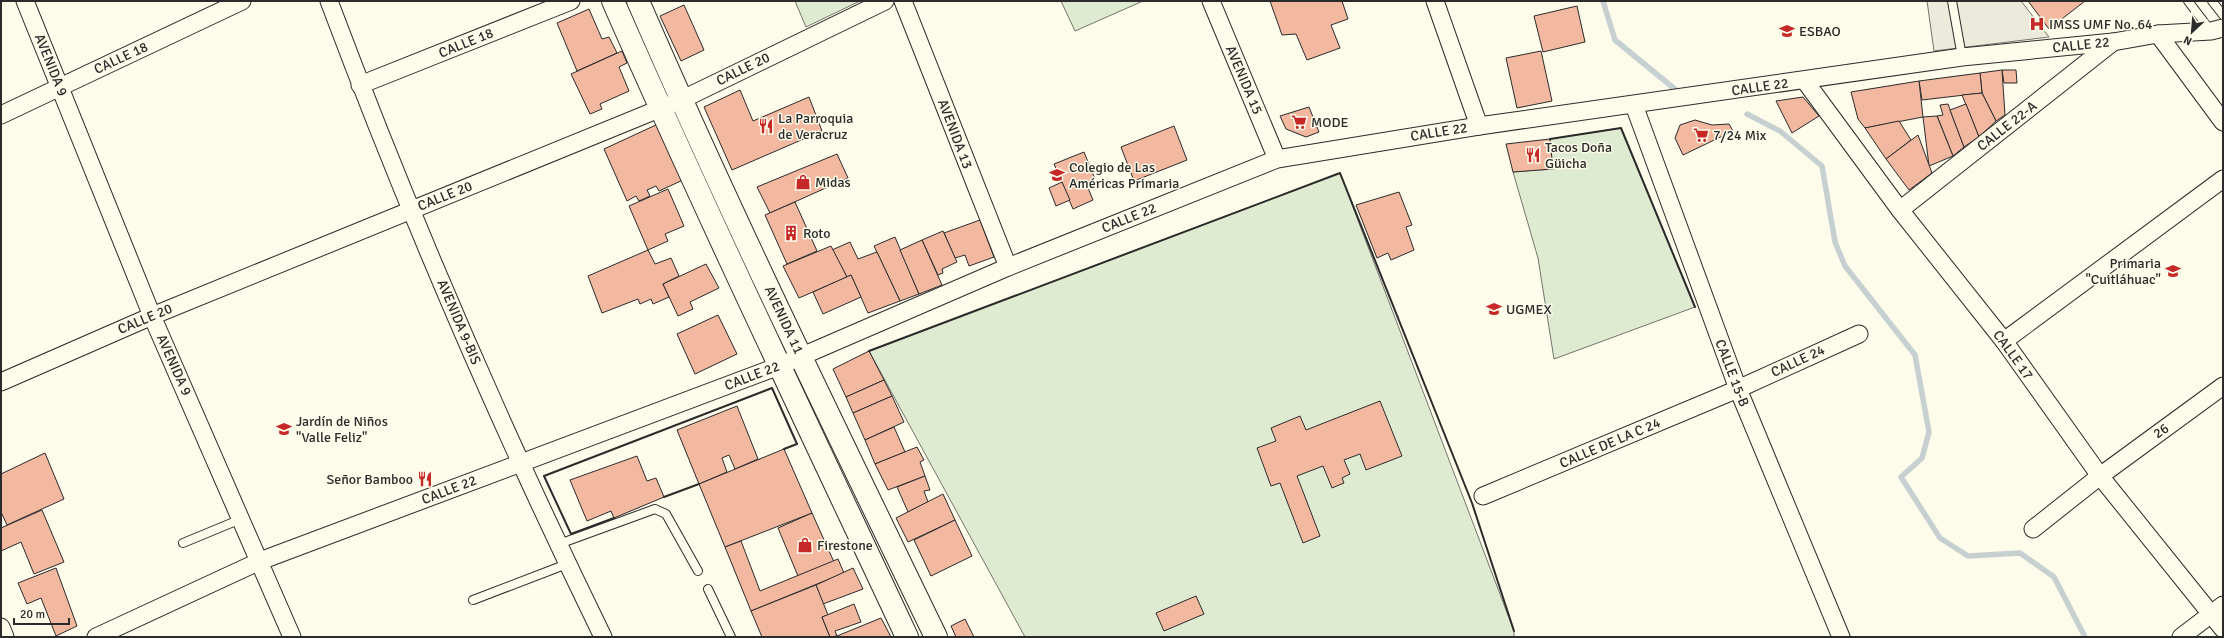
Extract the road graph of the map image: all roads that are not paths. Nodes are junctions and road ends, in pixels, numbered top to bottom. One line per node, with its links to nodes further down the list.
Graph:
1 (25, 1): 21 (street, AVENIDA 9)
2 (242, 1): 21 (street, CALLE 18)
3 (328, 1): 20 (street, AVENIDA 9-BIS)
4 (571, 1): 20 (street, CALLE 18)
5 (613, 1): 24 (main road, AVENIDA 11)
6 (638, 1): 22 (main road, AVENIDA 11)
7 (886, 1): 22 (street, CALLE 20)
8 (903, 1): 32 (street, AVENIDA 13)
9 (1211, 1): 28 (street, AVENIDA 15)
10 (1435, 1): 27 (street)
11 (1952, 1): 18 (lane)
12 (2188, 1): 15 (lane)
13 (2212, 1): 14 (lane)
14 (2223, 15)
15 (2217, 29): 16 (street, CALLE 22)
16 (2158, 34): 17 (street, CALLE 22); 26 (street)
17 (2114, 42): 18 (street, CALLE 22); 31 (street, CALLE 22-A)
18 (1962, 57): 19 (street, CALLE 22)
19 (1805, 81): 23 (street, CALLE 22); 31 (street, CALLE 17)
20 (360, 85): 30 (street, AVENIDA 9-BIS)
21 (60, 87): 25 (street, CALLE 18); 35 (street, AVENIDA 9)
22 (681, 100): 24 (street, CALLE 20); 33 (main road, AVENIDA 11)
23 (1634, 105): 27 (street, CALLE 22); 42 (street, CALLE 15-B)
24 (660, 108): 30 (street, CALLE 20); 34 (main road, AVENIDA 11)
25 (1, 115)
26 (2223, 122)
27 (1479, 126): 28 (street, CALLE 22)
28 (1277, 159): 32 (street, CALLE 22)
29 (2223, 179): 37 (street)
30 (411, 210): 35 (street, CALLE 20); 43 (street, AVENIDA 9-BIS)
31 (1900, 210): 37 (street, CALLE 17)
32 (1008, 267): 38 (street, CALLE 22)
33 (761, 269): 34 (main road); 38 (main road, AVENIDA 11)
34 (740, 278): 39 (main road, AVENIDA 11)
35 (152, 316): 40 (street, CALLE 20); 46 (street, AVENIDA 9)
36 (1859, 334): 42 (street, CALLE 24)
37 (2004, 341): 44 (street, CALLE 17)
38 (801, 357): 39 (street, CALLE 22); 47 (main road, AVENIDA 11)
39 (779, 366): 43 (street, CALLE 22); 48 (main road, AVENIDA 11)
40 (1, 382)
41 (2223, 386): 44 (street, 26)
42 (1738, 389): 45 (street, CALLE DE LA C 24); 67 (street, CALLE 15-B)
43 (520, 464): 51 (street, AVENIDA 9-BIS); 52 (street, CALLE 22)
44 (2100, 476): 49 (street, 26); 57 (street, CALLE 17)
45 (1483, 496)
46 (241, 519): 50 (lane); 52 (street, AVENIDA 9)
47 (879, 519): 48 (main road); 66 (main road, AVENIDA 11)
48 (856, 528): 65 (main road, AVENIDA 11)
49 (2033, 530)
50 (183, 542)
51 (559, 544): 53 (street, AVENIDA 9-BIS); 54 (lane)
52 (260, 561): 61 (street, CALLE 22); 62 (street, AVENIDA 9)
53 (567, 564): 56 (lane); 63 (street, AVENIDA 9-BIS)
54 (698, 571)
55 (708, 589): 64 (lane)
56 (473, 600)
57 (2217, 609): 59 (street, CALLE 17); 68 (street)
58 (1, 627): 60 (street)
59 (2223, 629)
60 (5, 637)
61 (96, 637)
62 (292, 637)
63 (603, 637)
64 (731, 637)
65 (907, 637)
66 (936, 637)
67 (1841, 637)
68 (2181, 637)

